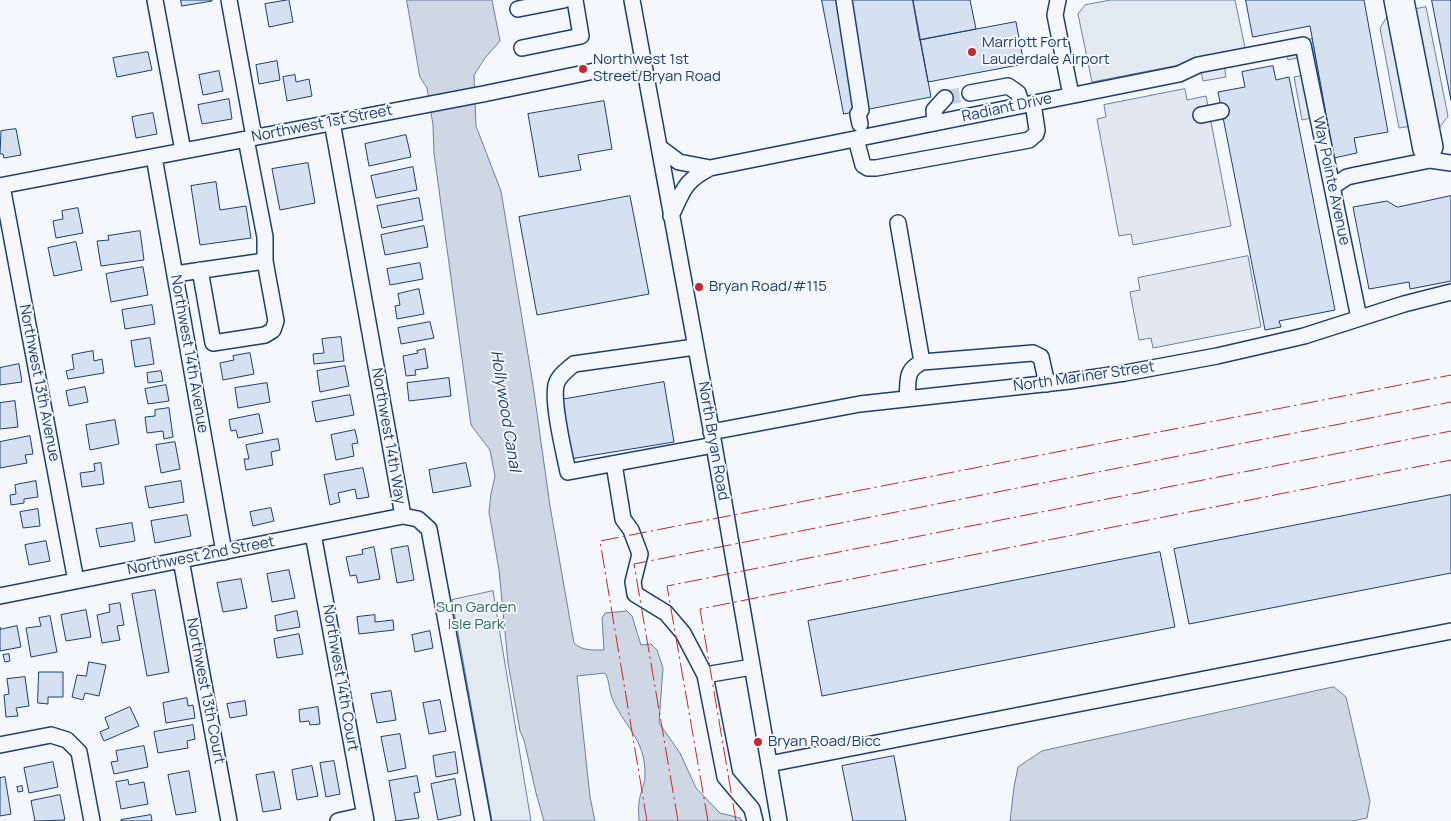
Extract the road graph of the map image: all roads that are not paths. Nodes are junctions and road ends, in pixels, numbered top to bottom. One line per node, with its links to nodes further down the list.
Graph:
1 (155, 0): 25 (street)
2 (230, 0): 23 (street)
3 (564, 0): 10 (street)
4 (574, 0): 12 (street)
5 (632, 0): 13 (street, North Bryan Road)
6 (844, 0): 22 (street)
7 (1058, 0): 15 (street)
8 (1392, 0): 27 (street)
9 (1406, 0): 27 (street)
10 (518, 9)
11 (1303, 45): 15 (street, Radiant Drive); 31 (street, Way Pointe Avenue)
12 (522, 48)
13 (643, 62): 20 (street, Northwest 1st Street); 24 (street, North Bryan Road)
14 (970, 93): 17 (street)
15 (1071, 95): 17 (street, Radiant Drive)
16 (945, 98): 21 (street)
17 (1028, 104): 21 (street, Radiant Drive); 22 (street)
18 (1221, 111): 19 (street)
19 (1201, 115)
20 (332, 122): 23 (street, Northwest 1st Street); 45 (street, Northwest 14th Way)
21 (935, 124): 22 (street, Radiant Drive)
22 (861, 127): 29 (street, Radiant Drive)
23 (250, 138): 25 (street, Northwest 1st Street); 34 (street)
24 (659, 147): 29 (street, Radiant Drive); 32 (street, North Bryan Road)
25 (183, 151): 26 (street, Northwest 1st Street)
26 (154, 157): 30 (street, Northwest 1st Street); 36 (street, Northwest 14th Avenue)
27 (1430, 160): 28 (street); 31 (street)
28 (1451, 163)
29 (710, 168): 32 (street, Radiant Drive)
30 (1, 186): 49 (street, Northwest 13th Avenue)
31 (1332, 187): 38 (street, Way Pointe Avenue)
32 (671, 216): 39 (street, North Bryan Road)
33 (898, 223): 40 (street)
34 (265, 261): 35 (street); 35 (street)
35 (200, 270): 36 (street)
36 (174, 274): 47 (street, Northwest 14th Avenue)
37 (1451, 292): 38 (street, North Mariner Street)
38 (1359, 318): 41 (street, North Mariner Street)
39 (695, 347): 43 (street, North Bryan Road); 44 (street, North Mariner Street)
40 (922, 362): 41 (street); 42 (street)
41 (1047, 384): 42 (street, North Mariner Street)
42 (907, 399): 43 (street, North Mariner Street)
43 (713, 439): 44 (street, North Mariner Street); 52 (street, North Bryan Road)
44 (614, 464): 53 (street)
45 (403, 516): 46 (street, Northwest 2nd Street); 60 (street, Northwest 14th Way)
46 (313, 534): 47 (street, Northwest 2nd Street); 56 (street, Northwest 14th Court)
47 (224, 552): 48 (street, Northwest 2nd Street)
48 (180, 560): 49 (street, Northwest 2nd Street); 58 (street, Northwest 13th Court)
49 (76, 581): 50 (street, Northwest 2nd Street)
50 (0, 596)
51 (1451, 631): 55 (street)
52 (752, 667): 53 (street); 55 (street, North Bryan Road)
53 (705, 675): 61 (street)
54 (0, 745): 57 (street)
55 (769, 764): 62 (street, North Bryan Road)
56 (366, 818): 59 (street)
57 (92, 821)
58 (230, 821)
59 (338, 821)
60 (483, 821)
61 (755, 821)
62 (779, 821)

